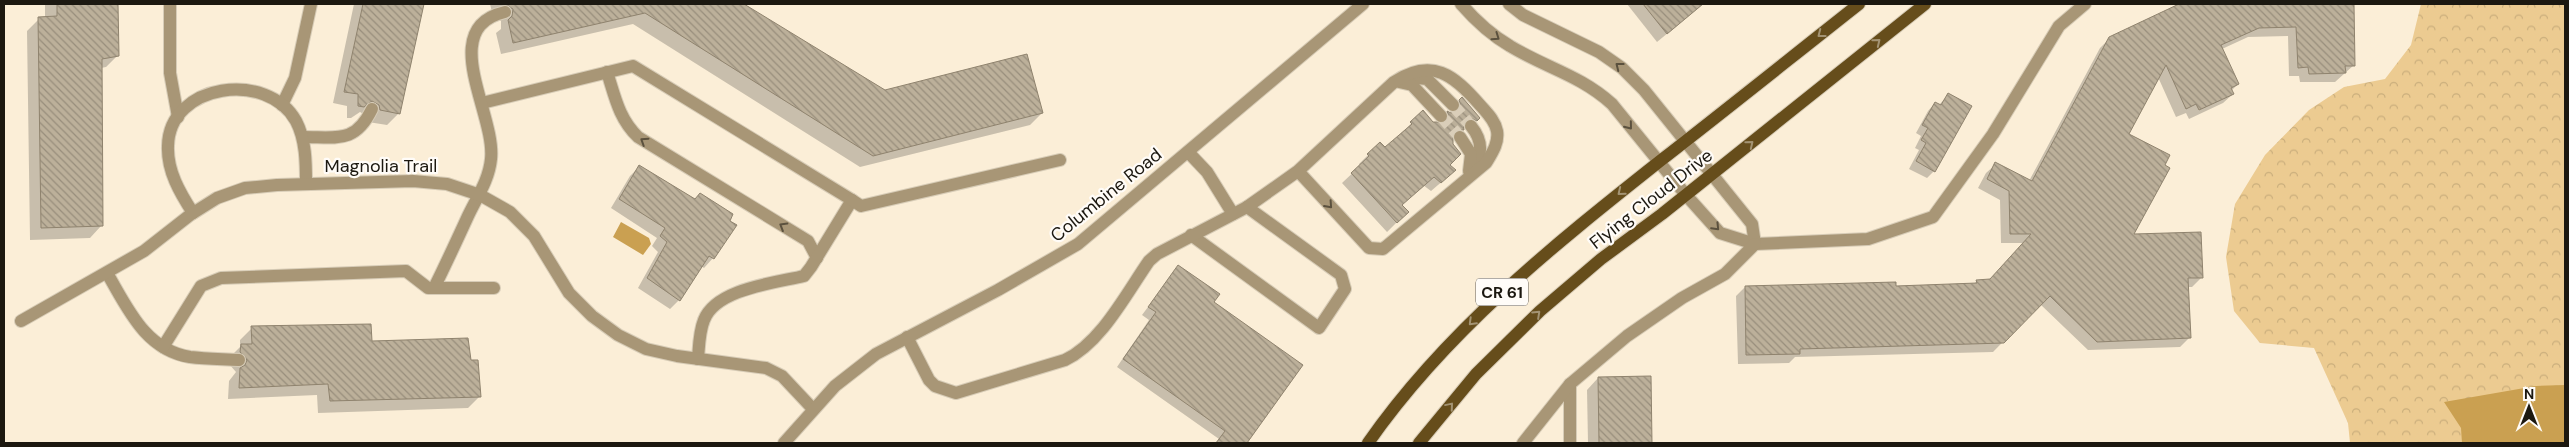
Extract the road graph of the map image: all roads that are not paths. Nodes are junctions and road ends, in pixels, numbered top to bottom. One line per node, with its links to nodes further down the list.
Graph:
1 (170, 4): 17 (street)
2 (311, 4): 13 (street)
3 (1363, 4): 22 (street, Columbine Road)
4 (1461, 4): 24 (street, one-way to 24)
5 (1509, 4): 21 (street, one-way to 5)
6 (1859, 4): 21 (main road, Flying Cloud Drive / CR 61, one-way to 21)
7 (1926, 4): 26 (main road, Flying Cloud Drive / CR 61, one-way to 7)
8 (2085, 4): 36 (street)
9 (505, 12): 12 (street)
10 (608, 72): 12 (street); 31 (street); 37 (street, one-way to 10)
11 (1394, 82): 14 (street); 16 (street); 25 (street); 27 (street)
12 (482, 103): 29 (street)
13 (282, 105): 17 (street); 19 (street)
14 (1453, 105)
15 (372, 109): 19 (street)
16 (1441, 116)
17 (178, 117): 33 (street)
18 (1471, 126): 27 (street)
19 (303, 137): 28 (street)
20 (1460, 137): 27 (street)
21 (1686, 141): 24 (main road, Flying Cloud Drive / CR 61); 26 (street)
22 (1188, 152): 34 (street); 42 (street, Columbine Road)
23 (1060, 160): 31 (street)
24 (1659, 162): 30 (street); 49 (main road, Flying Cloud Drive / CR 61, one-way to 49)
25 (1298, 170): 27 (street, one-way to 27); 32 (street)
26 (1712, 174): 30 (main road, Flying Cloud Drive / CR 61); 36 (street)
27 (1468, 179)
28 (306, 184): 29 (street, Magnolia Trail); 33 (street, Magnolia Trail)
29 (480, 195): 39 (street); 44 (street, Magnolia Trail)
30 (1686, 195): 36 (street, one-way to 36); 50 (main road, Flying Cloud Drive / CR 61, one-way to 30)
31 (852, 200): 37 (street)
32 (1247, 207): 34 (street); 35 (street)
33 (194, 213): 38 (street, Magnolia Trail)
34 (1234, 214): 35 (street)
35 (1191, 235): 42 (street)
36 (1755, 244): 46 (street)
37 (817, 258): 44 (street)
38 (107, 272): 41 (street, Magnolia Trail); 43 (street)
39 (434, 288): 40 (street); 43 (street)
40 (494, 288)
41 (21, 321)
42 (907, 337): 47 (street, Columbine Road)
43 (163, 347): 45 (street)
44 (698, 359): 47 (street, Magnolia Trail)
45 (239, 360)
46 (1570, 384): 51 (street); 52 (street)
47 (813, 409): 48 (street, Columbine Road)
48 (784, 443)
49 (1368, 443)
50 (1419, 443)
51 (1523, 443)
52 (1570, 443)

